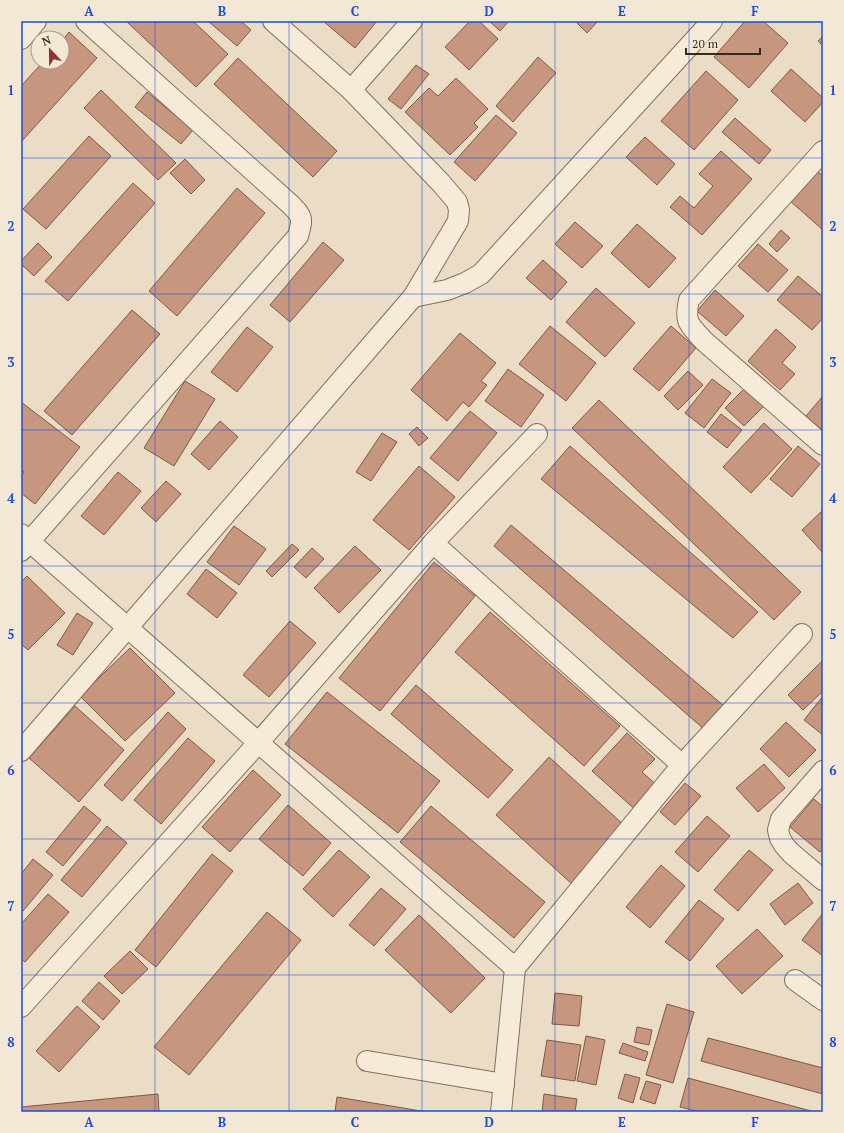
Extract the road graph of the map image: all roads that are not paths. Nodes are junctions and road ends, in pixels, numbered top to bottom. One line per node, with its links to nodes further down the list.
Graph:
1 (36, 21): 6 (street)
2 (86, 21): 12 (street)
3 (273, 21): 7 (street)
4 (412, 21): 7 (street)
5 (712, 21): 9 (street)
6 (21, 39)
7 (351, 90): 9 (street)
8 (823, 151): 11 (street)
9 (413, 297): 14 (street)
10 (537, 434): 13 (street)
11 (823, 445)
12 (24, 542): 14 (street)
13 (433, 543): 16 (street); 18 (street)
14 (126, 628): 16 (street); 17 (street)
15 (802, 634): 18 (street)
16 (258, 743): 21 (street); 24 (street)
17 (21, 751)
18 (682, 765): 21 (street)
19 (823, 771): 20 (street)
20 (823, 880)
21 (515, 968): 26 (street)
22 (794, 980): 23 (street)
23 (823, 1000)
24 (21, 1007)
25 (367, 1060): 26 (street)
26 (504, 1084): 27 (street)
27 (501, 1112)

